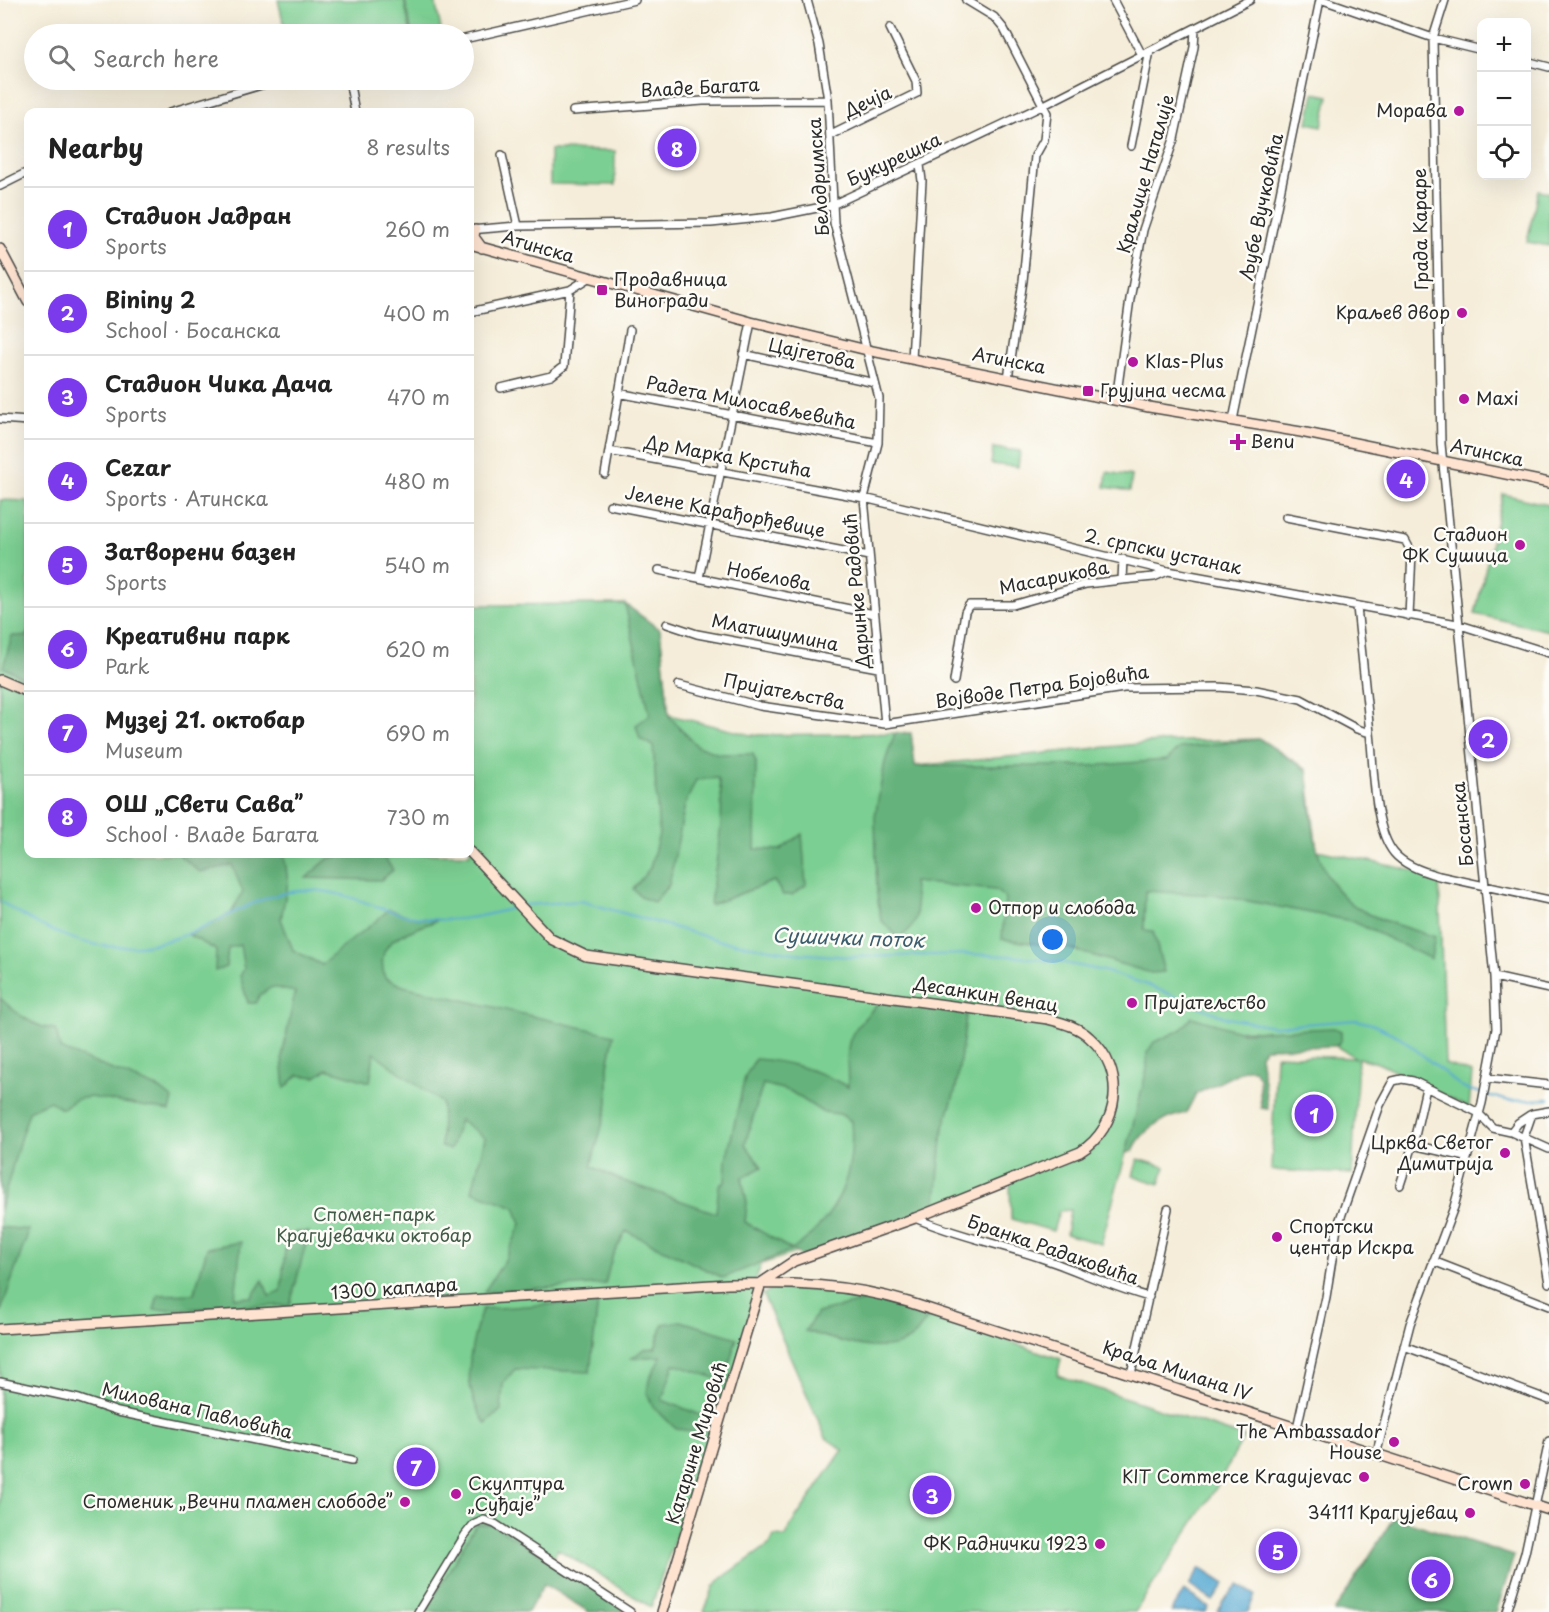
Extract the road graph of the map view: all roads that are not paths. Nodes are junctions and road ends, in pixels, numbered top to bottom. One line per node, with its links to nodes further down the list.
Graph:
1 (636, 0): 10 (street)
2 (807, 0): 18 (street, Белодримска)
3 (966, 0): 19 (street)
4 (1113, 0): 13 (street)
5 (1250, 0): 9 (street, Букурешка)
6 (1322, 0): 11 (street); 52 (street, Љубе Вучковића)
7 (1445, 0): 11 (street, Града Караре)
8 (890, 28): 23 (street, Дечја)
9 (1196, 29): 13 (street, Букурешка); 49 (street, Краљице Наталије)
10 (474, 37)
11 (1433, 38): 12 (street); 56 (street, Града Караре)
12 (1477, 49)
13 (1146, 53): 19 (street, Букурешка); 24 (street)
14 (1531, 62): 15 (street)
15 (1549, 67)
16 (244, 90): 20 (street)
17 (351, 90): 21 (street)
18 (828, 100): 22 (street, Владе Багата); 23 (street, Белодримска)
19 (1044, 105): 26 (street, Букурешка); 45 (street)
20 (184, 108)
21 (354, 108)
22 (573, 111)
23 (831, 135): 29 (street, Белодримска)
24 (1131, 146)
25 (502, 155): 30 (street)
26 (920, 165): 29 (street, Букурешка); 44 (street)
27 (24, 174): 28 (street)
28 (0, 186)
29 (832, 205): 30 (street, Букурешка); 42 (street, Белодримска)
30 (518, 226): 31 (street, Букурешка)
31 (474, 230)
32 (474, 237): 34 (street)
33 (474, 245): 34 (street, Атинска)
34 (482, 248): 36 (street, Атинска)
35 (1, 253): 38 (street)
36 (589, 278): 37 (street); 40 (street, Атинска)
37 (570, 290): 39 (street); 47 (street)
38 (24, 295)
39 (474, 311)
40 (751, 322): 42 (street, Атинска); 43 (street)
41 (630, 330): 48 (street)
42 (867, 350): 44 (street, Атинска); 46 (street, Даринке Радовић)
43 (743, 354): 46 (street, Цајгетова); 50 (street)
44 (912, 359): 45 (street, Атинска)
45 (1008, 378): 49 (street, Атинска)
46 (875, 383): 54 (street, Даринке Радовић)
47 (501, 388)
48 (618, 393): 50 (street, Радета Милосављевића); 55 (street)
49 (1116, 400): 52 (street, Атинска)
50 (731, 414): 54 (street, Радета Милосављевића); 57 (street)
51 (0, 419): 53 (street)
52 (1233, 420): 56 (street, Атинска)
53 (24, 421)
54 (878, 443): 60 (street, Даринке Радовић)
55 (609, 452): 57 (street, Др Марка Крстића); 58 (street)
56 (1442, 460): 59 (street, Атинска); 74 (street, Босанска)
57 (720, 471): 60 (street, Др Марка Крстића); 63 (street)
58 (605, 474)
59 (1549, 483)
60 (864, 498): 64 (street, Даринке Радовић); 65 (street, 2. српски устанак)
61 (610, 505): 63 (street, Јелене Карађорђевице)
62 (1286, 517): 72 (street)
63 (709, 525): 64 (street, Јелене Карађорђевице); 68 (street)
64 (869, 556): 71 (street, Даринке Радовић)
65 (1123, 559): 67 (street, 2. српски устанак); 69 (street, Масарикова)
66 (658, 570): 68 (street, Нобелова)
67 (1168, 571): 69 (street); 70 (street, 2. српски устанак)
68 (699, 578): 71 (street, Нобелова)
69 (1122, 580): 78 (street, Масарикова)
70 (1357, 607): 72 (street, 2. српски устанак); 82 (street)
71 (874, 614): 76 (street, Даринке Радовић)
72 (1409, 616): 74 (street, 2. српски устанак)
73 (667, 624): 76 (street, Млатишумина)
74 (1458, 624): 75 (street, 2. српски устанак); 84 (street, Босанска)
75 (1549, 653)
76 (878, 668): 81 (street, Даринке Радовић)
77 (0, 680): 80 (street)
78 (954, 681)
79 (679, 685): 81 (street, Пријатељства)
80 (24, 690)
81 (885, 724): 82 (street, Војводе Петра Бојовића)
82 (1370, 733): 84 (street)
83 (474, 856): 101 (street, Десанкин венац)
84 (1484, 886): 85 (street); 86 (street, Босанска)
85 (1549, 900)
86 (1494, 977): 87 (street); 88 (street, Босанска)
87 (1549, 989)
88 (1486, 1082): 89 (street); 92 (street, Босанска)
89 (1549, 1085)
90 (1426, 1088): 92 (street); 96 (street); 114 (street)
91 (1549, 1111): 93 (street)
92 (1477, 1112): 94 (street); 98 (street, Босанска)
93 (1532, 1114): 94 (street); 95 (street)
94 (1511, 1132): 95 (street)
95 (1524, 1137): 97 (street); 106 (street)
96 (1413, 1145): 98 (street); 99 (street)
97 (1549, 1149)
98 (1466, 1157): 102 (street, Босанска)
99 (1400, 1185)
100 (1168, 1209): 107 (street)
101 (915, 1218): 103 (street, Десанкин венац); 107 (street, Бранка Радаковића)
102 (1433, 1261): 108 (street); 110 (street, Босанска)
103 (786, 1265): 104 (street, Десанкин венац); 105 (street)
104 (761, 1283): 105 (street, 1300 каплара); 109 (street, 1300 каплара); 122 (street, Катарине Мировић)
105 (791, 1283): 111 (street, Краља Милана IV)
106 (1549, 1283)
107 (1149, 1297): 111 (street)
108 (1549, 1306)
109 (0, 1329)
110 (1404, 1346): 113 (street); 116 (street, Босанска)
111 (1131, 1374): 114 (street, Краља Милана IV)
112 (0, 1382): 117 (street, Милована Павловића)
113 (1549, 1400)
114 (1297, 1428): 116 (street, Краља Милана IV)
115 (1549, 1441): 118 (street)
116 (1376, 1455): 118 (street, Краља Милана IV)
117 (352, 1460)
118 (1535, 1505): 119 (street, Краља Милана IV); 123 (street)
119 (1549, 1510)
120 (418, 1612): 121 (street)
121 (630, 1612)
122 (662, 1612)
123 (1506, 1612)

